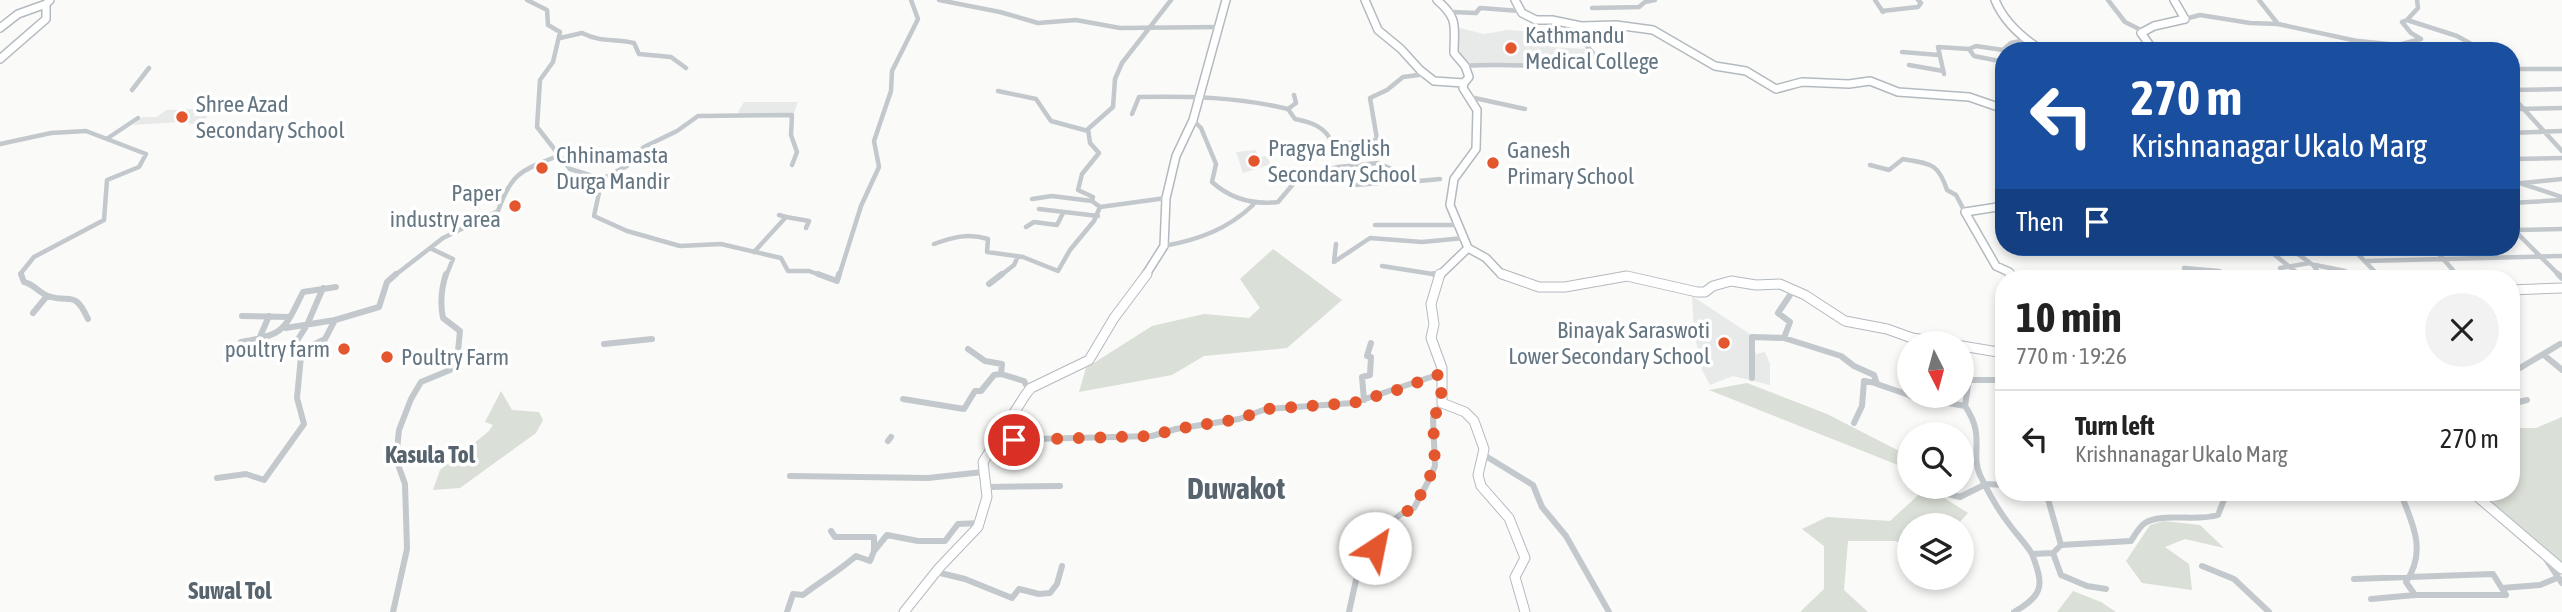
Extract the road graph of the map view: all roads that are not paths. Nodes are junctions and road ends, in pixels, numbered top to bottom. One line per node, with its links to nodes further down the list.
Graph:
1 (527, 0): 29 (street)
2 (911, 0): 115 (street)
3 (939, 0): 25 (street)
4 (1171, 0): 25 (street)
5 (1226, 0): 26 (street)
6 (1366, 0): 51 (street)
7 (1437, 0): 20 (street)
8 (1515, 0): 19 (street)
9 (1656, 0): 18 (street)
10 (1875, 0): 11 (street)
11 (1918, 0)
12 (1995, 0): 30 (street)
13 (2108, 0): 28 (street)
14 (2174, 0): 21 (street)
15 (2259, 0): 23 (street)
16 (2417, 0): 22 (street)
17 (48, 2): 27 (street); 42 (street)
18 (1592, 8)
19 (1520, 11): 20 (street); 24 (street)
20 (1451, 12): 45 (street)
21 (2185, 19): 23 (street); 28 (street)
22 (2407, 20): 36 (street); 37 (street)
23 (2278, 24): 31 (street)
24 (1581, 26): 45 (street); 61 (street)
25 (1152, 27): 26 (street); 70 (street)
26 (1219, 27): 58 (street)
27 (0, 28)
28 (2143, 31): 34 (street)
29 (560, 38): 47 (street); 77 (street)
30 (2025, 40): 32 (street); 33 (street)
31 (2357, 41): 35 (street)
32 (2016, 42)
33 (2028, 42)
34 (2147, 42)
35 (2361, 42)
36 (2415, 42)
37 (2468, 42)
38 (1969, 49): 39 (street); 41 (street); 43 (street)
39 (1995, 49)
40 (1902, 52): 41 (street)
41 (1939, 55): 50 (street)
42 (0, 59)
43 (1995, 60)
44 (1909, 65): 50 (street)
45 (1465, 66): 52 (street)
46 (149, 68): 54 (street)
47 (686, 68)
48 (2520, 69): 49 (street)
49 (2562, 69)
50 (1944, 72)
51 (1426, 75): 52 (street); 65 (street)
52 (1464, 83): 59 (street)
53 (2562, 89): 56 (street)
54 (132, 90)
55 (998, 91): 70 (street)
56 (2520, 91)
57 (1294, 95): 65 (street)
58 (1198, 97): 65 (street); 67 (street); 69 (street)
59 (1469, 97): 66 (street); 103 (street)
60 (2520, 103): 63 (street)
61 (1995, 106)
62 (2520, 108): 63 (street)
63 (2524, 108): 64 (street); 71 (street)
64 (2562, 108)
65 (1288, 109)
66 (1525, 109)
67 (1132, 114)
68 (138, 118): 74 (street)
69 (1193, 120): 88 (street); 93 (street)
70 (1088, 131): 91 (street)
71 (2542, 131): 72 (street); 73 (street); 76 (street)
72 (2562, 131)
73 (2520, 132)
74 (108, 138): 75 (street); 146 (street)
75 (0, 144)
76 (2562, 151)
77 (558, 156): 83 (street); 114 (street)
78 (2562, 158): 79 (street)
79 (2520, 159)
80 (792, 165): 83 (street)
81 (1870, 165): 97 (street)
82 (1407, 176): 84 (street); 87 (street); 93 (street)
83 (602, 179): 115 (street)
84 (1440, 179)
85 (2562, 179): 86 (street)
86 (2521, 184): 89 (street)
87 (1357, 185)
88 (1166, 198): 94 (street); 112 (street)
89 (2562, 198): 92 (street)
90 (1032, 199): 91 (street)
91 (1092, 201): 94 (street)
92 (2520, 202)
93 (1253, 205): 112 (street)
94 (1100, 207): 100 (street)
95 (1995, 207): 97 (street)
96 (1039, 209): 98 (street)
97 (1965, 212): 131 (street)
98 (1063, 213): 100 (street); 104 (street)
99 (779, 215): 101 (street)
100 (1098, 216): 116 (street)
101 (786, 217): 105 (street); 115 (street)
102 (1375, 225): 103 (street)
103 (1458, 225): 109 (street)
104 (1026, 227)
105 (806, 228)
106 (2520, 229): 107 (street)
107 (2562, 229)
108 (2520, 237): 121 (street)
109 (1464, 238): 111 (street); 113 (street)
110 (934, 244): 116 (street)
111 (1336, 244)
112 (1164, 246): 176 (street)
113 (1468, 248): 138 (street); 144 (street)
114 (432, 249): 152 (street); 217 (street)
115 (754, 252)
116 (1018, 256): 140 (street)
117 (2278, 256): 124 (street)
118 (2302, 256): 124 (street); 126 (street)
119 (2361, 256): 125 (street)
120 (2440, 256): 123 (street)
121 (2538, 256): 122 (street); 123 (street); 139 (street)
122 (2562, 256)
123 (2443, 259): 125 (street); 137 (street)
124 (2284, 260): 128 (street)
125 (2366, 261): 136 (street)
126 (2312, 264): 128 (street); 134 (street); 135 (street)
127 (1382, 265): 138 (street)
128 (2292, 266): 130 (street); 133 (street)
129 (2184, 268): 132 (street)
130 (2280, 268)
131 (2005, 270)
132 (2207, 270)
133 (2296, 270)
134 (2316, 270)
135 (2340, 270)
136 (2374, 270)
137 (2453, 270)
138 (1439, 275): 171 (street)
139 (2562, 278)
140 (989, 284)
141 (323, 288): 142 (street); 150 (street); 153 (street)
142 (336, 288)
143 (2562, 288): 145 (street)
144 (1794, 289): 155 (street); 156 (street)
145 (2520, 290)
146 (47, 296): 147 (street); 151 (street)
147 (33, 313)
148 (242, 316): 149 (street)
149 (269, 316): 150 (street); 158 (street)
150 (290, 317): 154 (street)
151 (88, 319)
152 (335, 320): 153 (street); 189 (street)
153 (307, 325): 154 (street); 163 (street)
154 (286, 328): 158 (street)
155 (1897, 333)
156 (1784, 338): 172 (street); 175 (street)
157 (652, 339): 161 (street)
158 (259, 340): 159 (street)
159 (241, 342)
160 (1371, 343): 179 (street)
161 (604, 344)
162 (2560, 344): 167 (street)
163 (293, 347)
164 (1974, 347): 166 (street)
165 (968, 349): 170 (street)
166 (1995, 350)
167 (2544, 355): 168 (street); 169 (street)
168 (2520, 368)
169 (2562, 370)
170 (1001, 374): 176 (street); 178 (street)
171 (1440, 374): 179 (street); 182 (street)
172 (1752, 378)
173 (1974, 380): 174 (street)
174 (1995, 380)
175 (1876, 383): 177 (street); 184 (street)
176 (1029, 390): 185 (street)
177 (1897, 390)
178 (904, 399)
179 (1364, 400): 185 (street)
180 (2527, 400): 181 (street)
181 (2520, 402)
182 (1442, 403): 186 (street); 220 (street)
183 (1966, 408): 190 (street)
184 (1854, 423)
185 (997, 440): 187 (street)
186 (1484, 455): 221 (street); 222 (street)
187 (984, 472): 188 (street); 193 (street)
188 (790, 476)
189 (217, 478)
190 (1986, 484): 191 (street); 194 (street); 195 (street)
191 (1995, 484)
192 (1060, 486): 193 (street)
193 (987, 487): 201 (street)
194 (1974, 493)
195 (1995, 499)
196 (1996, 501): 206 (street)
197 (2049, 501): 203 (street)
198 (2223, 501): 203 (street)
199 (2404, 501): 210 (street)
200 (2482, 501): 211 (street)
201 (981, 523): 204 (street); 209 (street)
202 (831, 531): 204 (street)
203 (2061, 545): 205 (street)
204 (874, 551): 218 (street)
205 (2053, 553): 206 (street); 214 (street)
206 (2032, 554): 223 (street)
207 (1062, 566): 209 (street)
208 (2202, 566): 224 (street)
209 (936, 572): 219 (street)
210 (2412, 575): 212 (street); 213 (street); 215 (street)
211 (2560, 577): 213 (street)
212 (2354, 579)
213 (2502, 588): 215 (street)
214 (2106, 589)
215 (2415, 595): 216 (street)
216 (2371, 599)
217 (393, 612)
218 (787, 612)
219 (904, 612)
220 (1349, 612)
221 (1525, 612)
222 (1609, 612)
223 (2014, 612)
224 (2269, 612)

